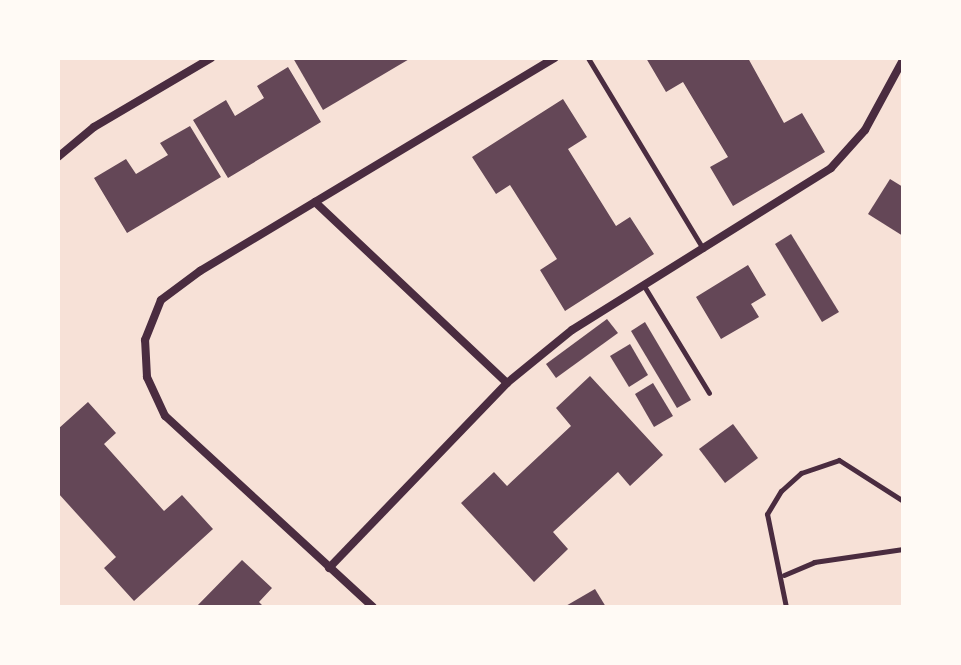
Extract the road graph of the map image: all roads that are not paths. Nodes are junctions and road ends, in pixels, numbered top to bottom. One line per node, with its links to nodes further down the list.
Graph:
1 (211, 58): 5 (street)
2 (555, 58): 6 (street)
3 (588, 58): 7 (lane)
4 (903, 60): 7 (street)
5 (58, 157)
6 (315, 202): 9 (street); 13 (street)
7 (703, 250): 8 (street)
8 (644, 286): 9 (street); 10 (lane)
9 (507, 383): 13 (street)
10 (709, 393)
11 (903, 501): 14 (lane)
12 (903, 549): 14 (lane)
13 (329, 568): 15 (street)
14 (784, 575): 16 (lane)
15 (373, 607)
16 (786, 607)

